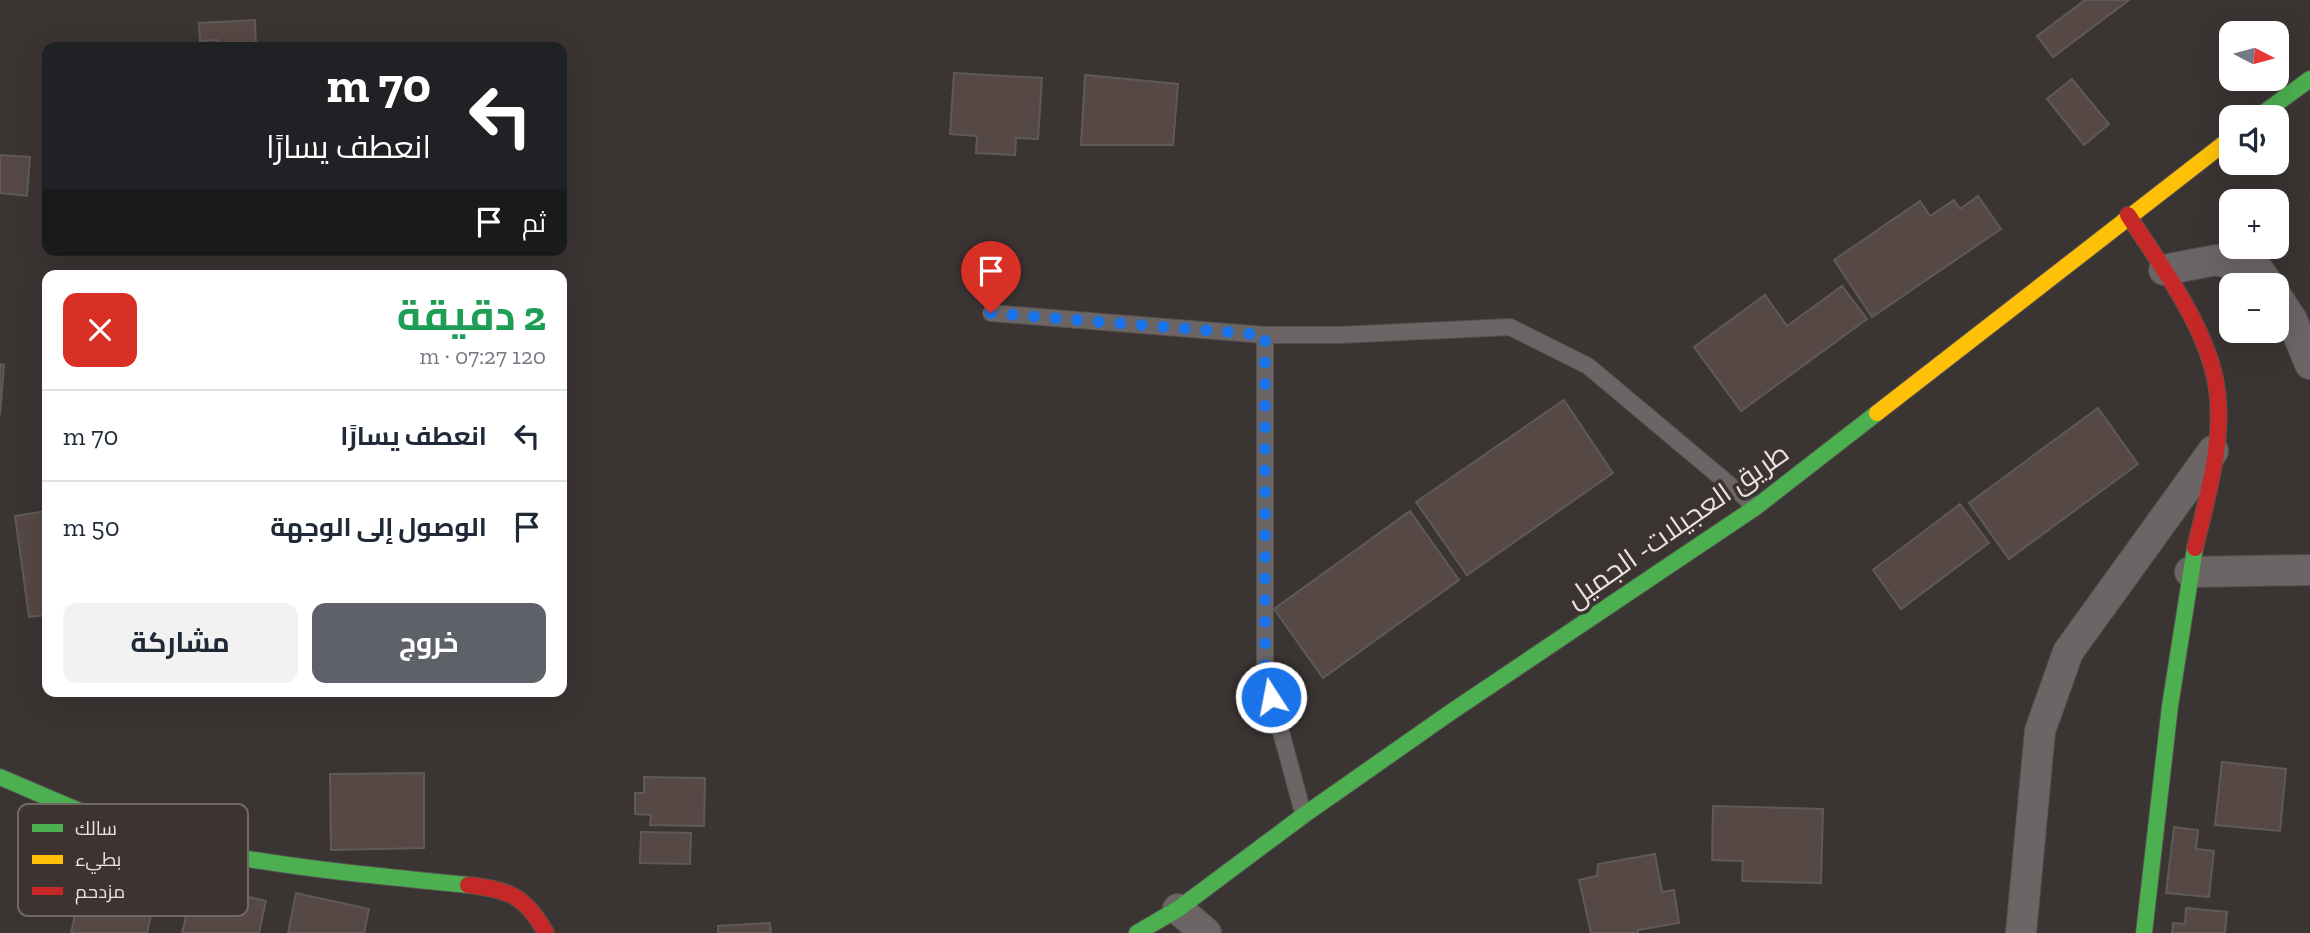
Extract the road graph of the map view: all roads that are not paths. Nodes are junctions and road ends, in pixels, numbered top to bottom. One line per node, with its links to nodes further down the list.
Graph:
1 (2310, 79): 2 (main road)
2 (2274, 105)
3 (2219, 147): 4 (main road, طريق العجيلات- الجميل)
4 (2128, 215): 5 (main road); 12 (main road, طريق العجيلات- الجميل)
5 (2164, 270): 6 (street); 11 (main road)
6 (2260, 273)
7 (991, 313): 9 (lane)
8 (2289, 315): 10 (street)
9 (1265, 335): 12 (lane); 17 (lane)
10 (2310, 364)
11 (2215, 447): 14 (main road); 23 (street)
12 (1756, 507): 17 (main road, طريق العجيلات- الجميل)
13 (2310, 570): 14 (street)
14 (2190, 572): 24 (main road)
15 (0, 777): 16 (main road)
16 (63, 804)
17 (1304, 815): 19 (main road, طريق العجيلات- الجميل)
18 (248, 858): 20 (main road)
19 (1178, 909): 21 (main road, طريق العجيلات- الجميل); 22 (street)
20 (546, 933)
21 (1137, 933)
22 (1206, 933)
23 (2021, 933)
24 (2144, 933)

